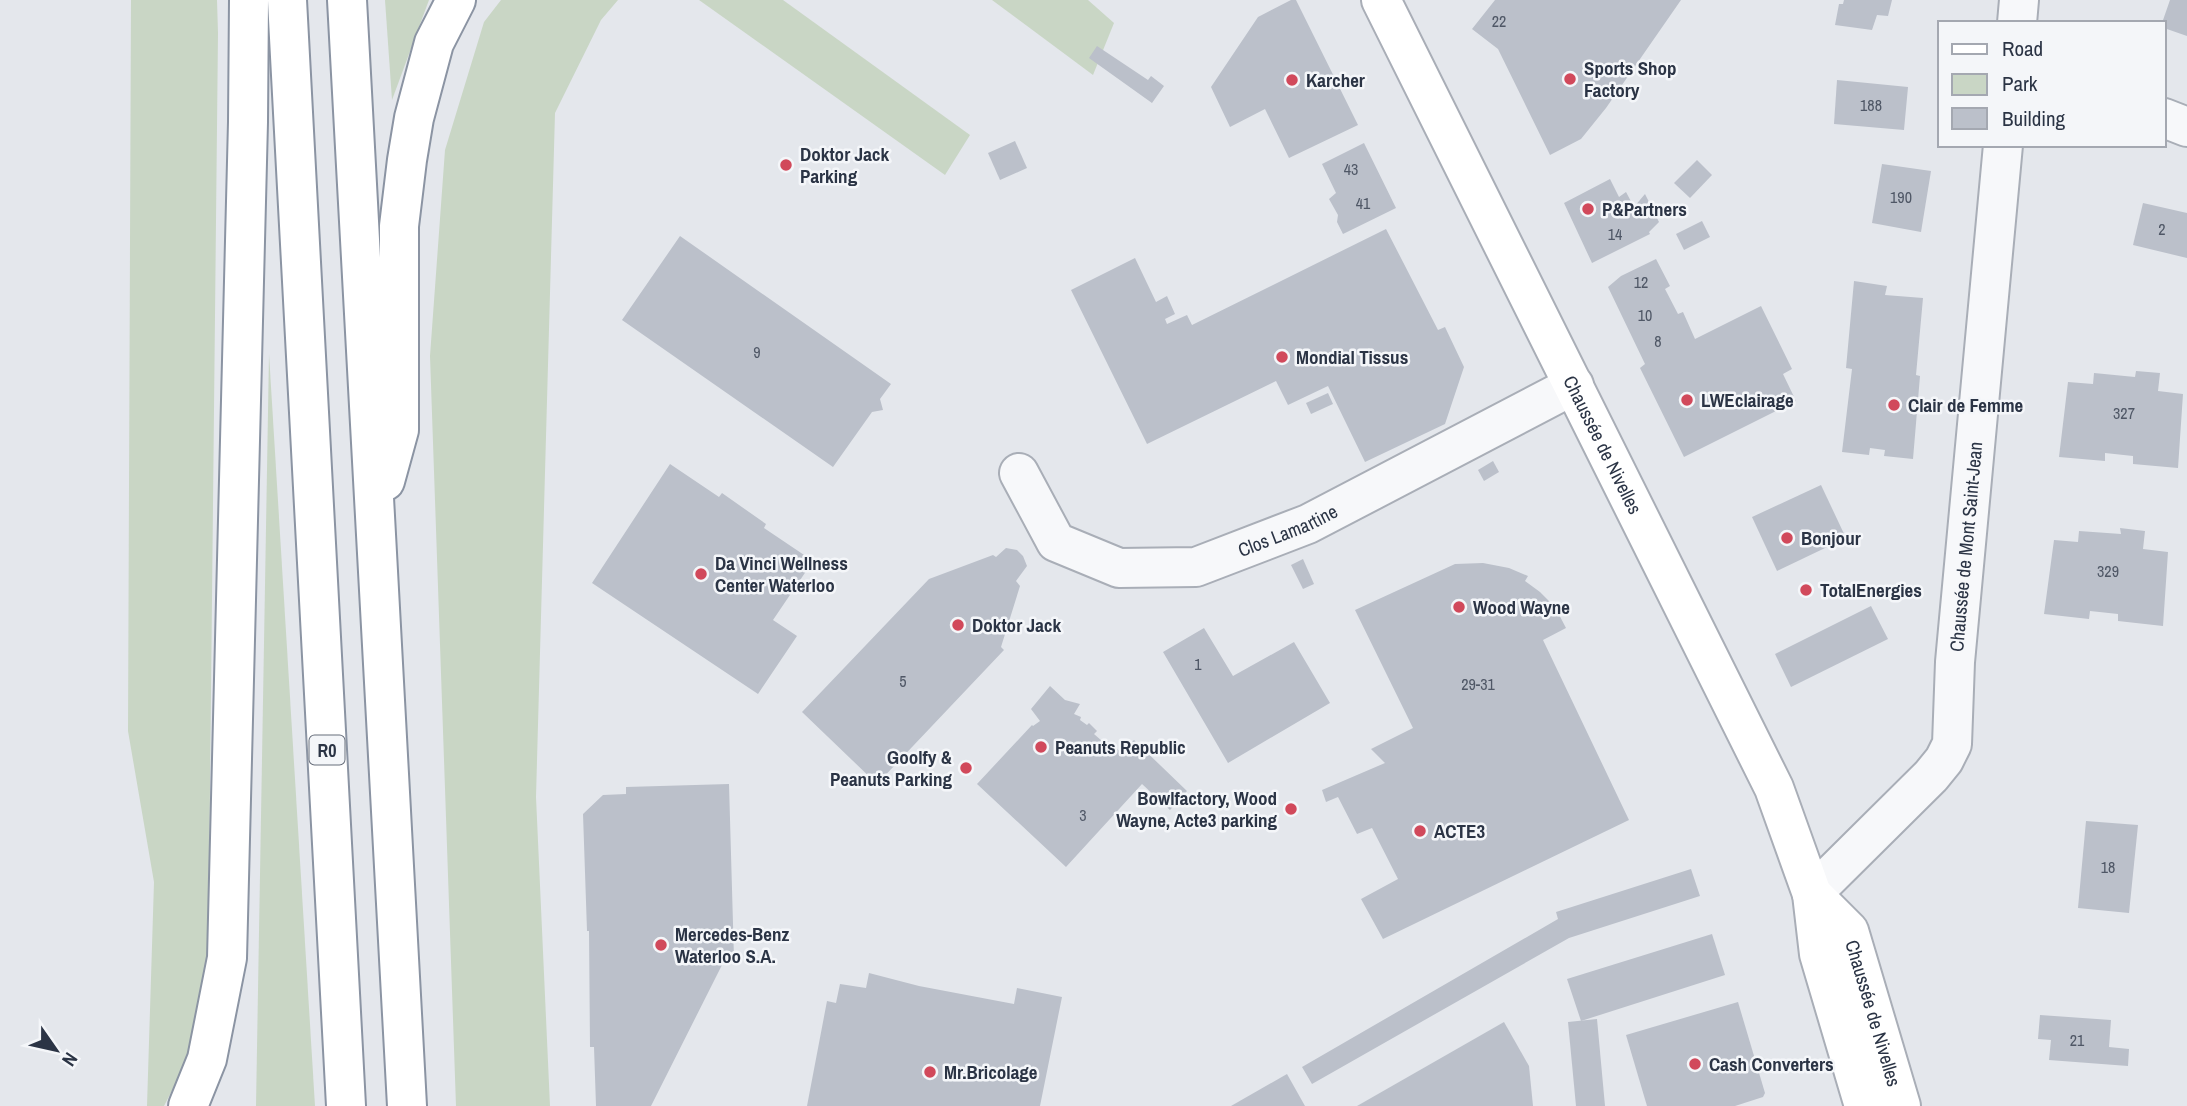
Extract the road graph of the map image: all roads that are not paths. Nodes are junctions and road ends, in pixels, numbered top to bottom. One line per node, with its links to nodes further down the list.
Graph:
1 (249, 0): 13 (main road)
2 (287, 0): 14 (main road, R0)
3 (347, 0): 11 (main road)
4 (456, 0): 11 (main road)
5 (1381, 0): 9 (main road, Chaussée de Nivelles)
6 (2019, 0): 7 (street)
7 (2017, 21)
8 (2003, 147): 12 (street, Chaussée de Mont Saint-Jean)
9 (1574, 385): 10 (street, Clos Lamartine); 12 (main road, Chaussée de Nivelles)
10 (1019, 473)
11 (376, 516): 15 (main road)
12 (1812, 894): 16 (main road, Chaussée de Nivelles); 17 (main road, Chaussée de Nivelles)
13 (188, 1106)
14 (346, 1106)
15 (407, 1106)
16 (1864, 1106)
17 (1901, 1106)

